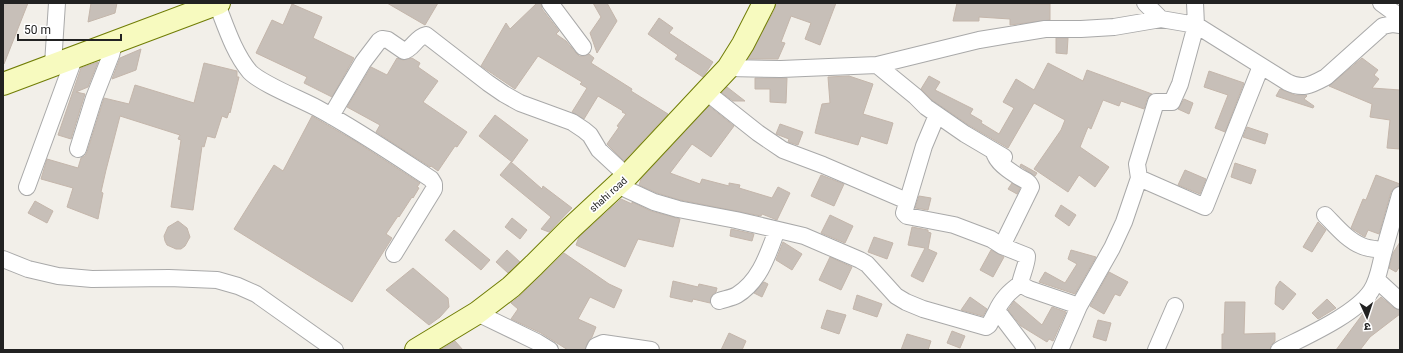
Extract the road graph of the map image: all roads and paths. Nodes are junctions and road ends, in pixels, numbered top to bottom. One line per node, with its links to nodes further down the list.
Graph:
1 (57, 3): 15 (street)
2 (218, 3): 12 (street); 22 (street)
3 (550, 3): 13 (street)
4 (764, 3): 18 (street, shahi road)
5 (1145, 3): 9 (street)
6 (1195, 3): 10 (street)
7 (1381, 3): 8 (street)
8 (1400, 16)
9 (1160, 19): 10 (street); 16 (street)
10 (1196, 25): 17 (street); 24 (street)
11 (1400, 25): 17 (street)
12 (116, 41): 14 (street); 23 (street)
13 (583, 46)
14 (75, 56): 15 (street); 26 (street)
15 (53, 64): 19 (street)
16 (877, 65): 18 (street); 21 (street)
17 (1261, 66): 24 (street)
18 (728, 68): 20 (street, shahi road)
19 (3, 84)
20 (705, 91): 25 (street, shahi road); 28 (street)
21 (937, 115): 28 (street); 32 (street)
22 (331, 116): 25 (street); 34 (street)
23 (78, 149)
24 (1139, 178): 40 (street)
25 (622, 181): 30 (street); 43 (street, shahi road)
26 (27, 187)
27 (1400, 195): 31 (street)
28 (907, 201): 32 (street)
29 (1325, 215): 33 (street)
30 (777, 230): 38 (street); 42 (street)
31 (1395, 237): 33 (street)
32 (1002, 246): 37 (street)
33 (1384, 250): 36 (street)
34 (394, 254)
35 (3, 259): 44 (street)
36 (1377, 280): 39 (street); 52 (street)
37 (1020, 284): 40 (street); 42 (street)
38 (719, 301)
39 (1400, 301)
40 (1079, 306): 50 (street)
41 (1175, 306): 51 (street)
42 (996, 312): 49 (street)
43 (477, 313): 45 (street, shahi road); 46 (street)
44 (335, 350)
45 (416, 350)
46 (550, 350)
47 (594, 350): 48 (street)
48 (651, 350)
49 (1027, 350)
50 (1060, 350)
51 (1156, 350)
52 (1279, 350)

